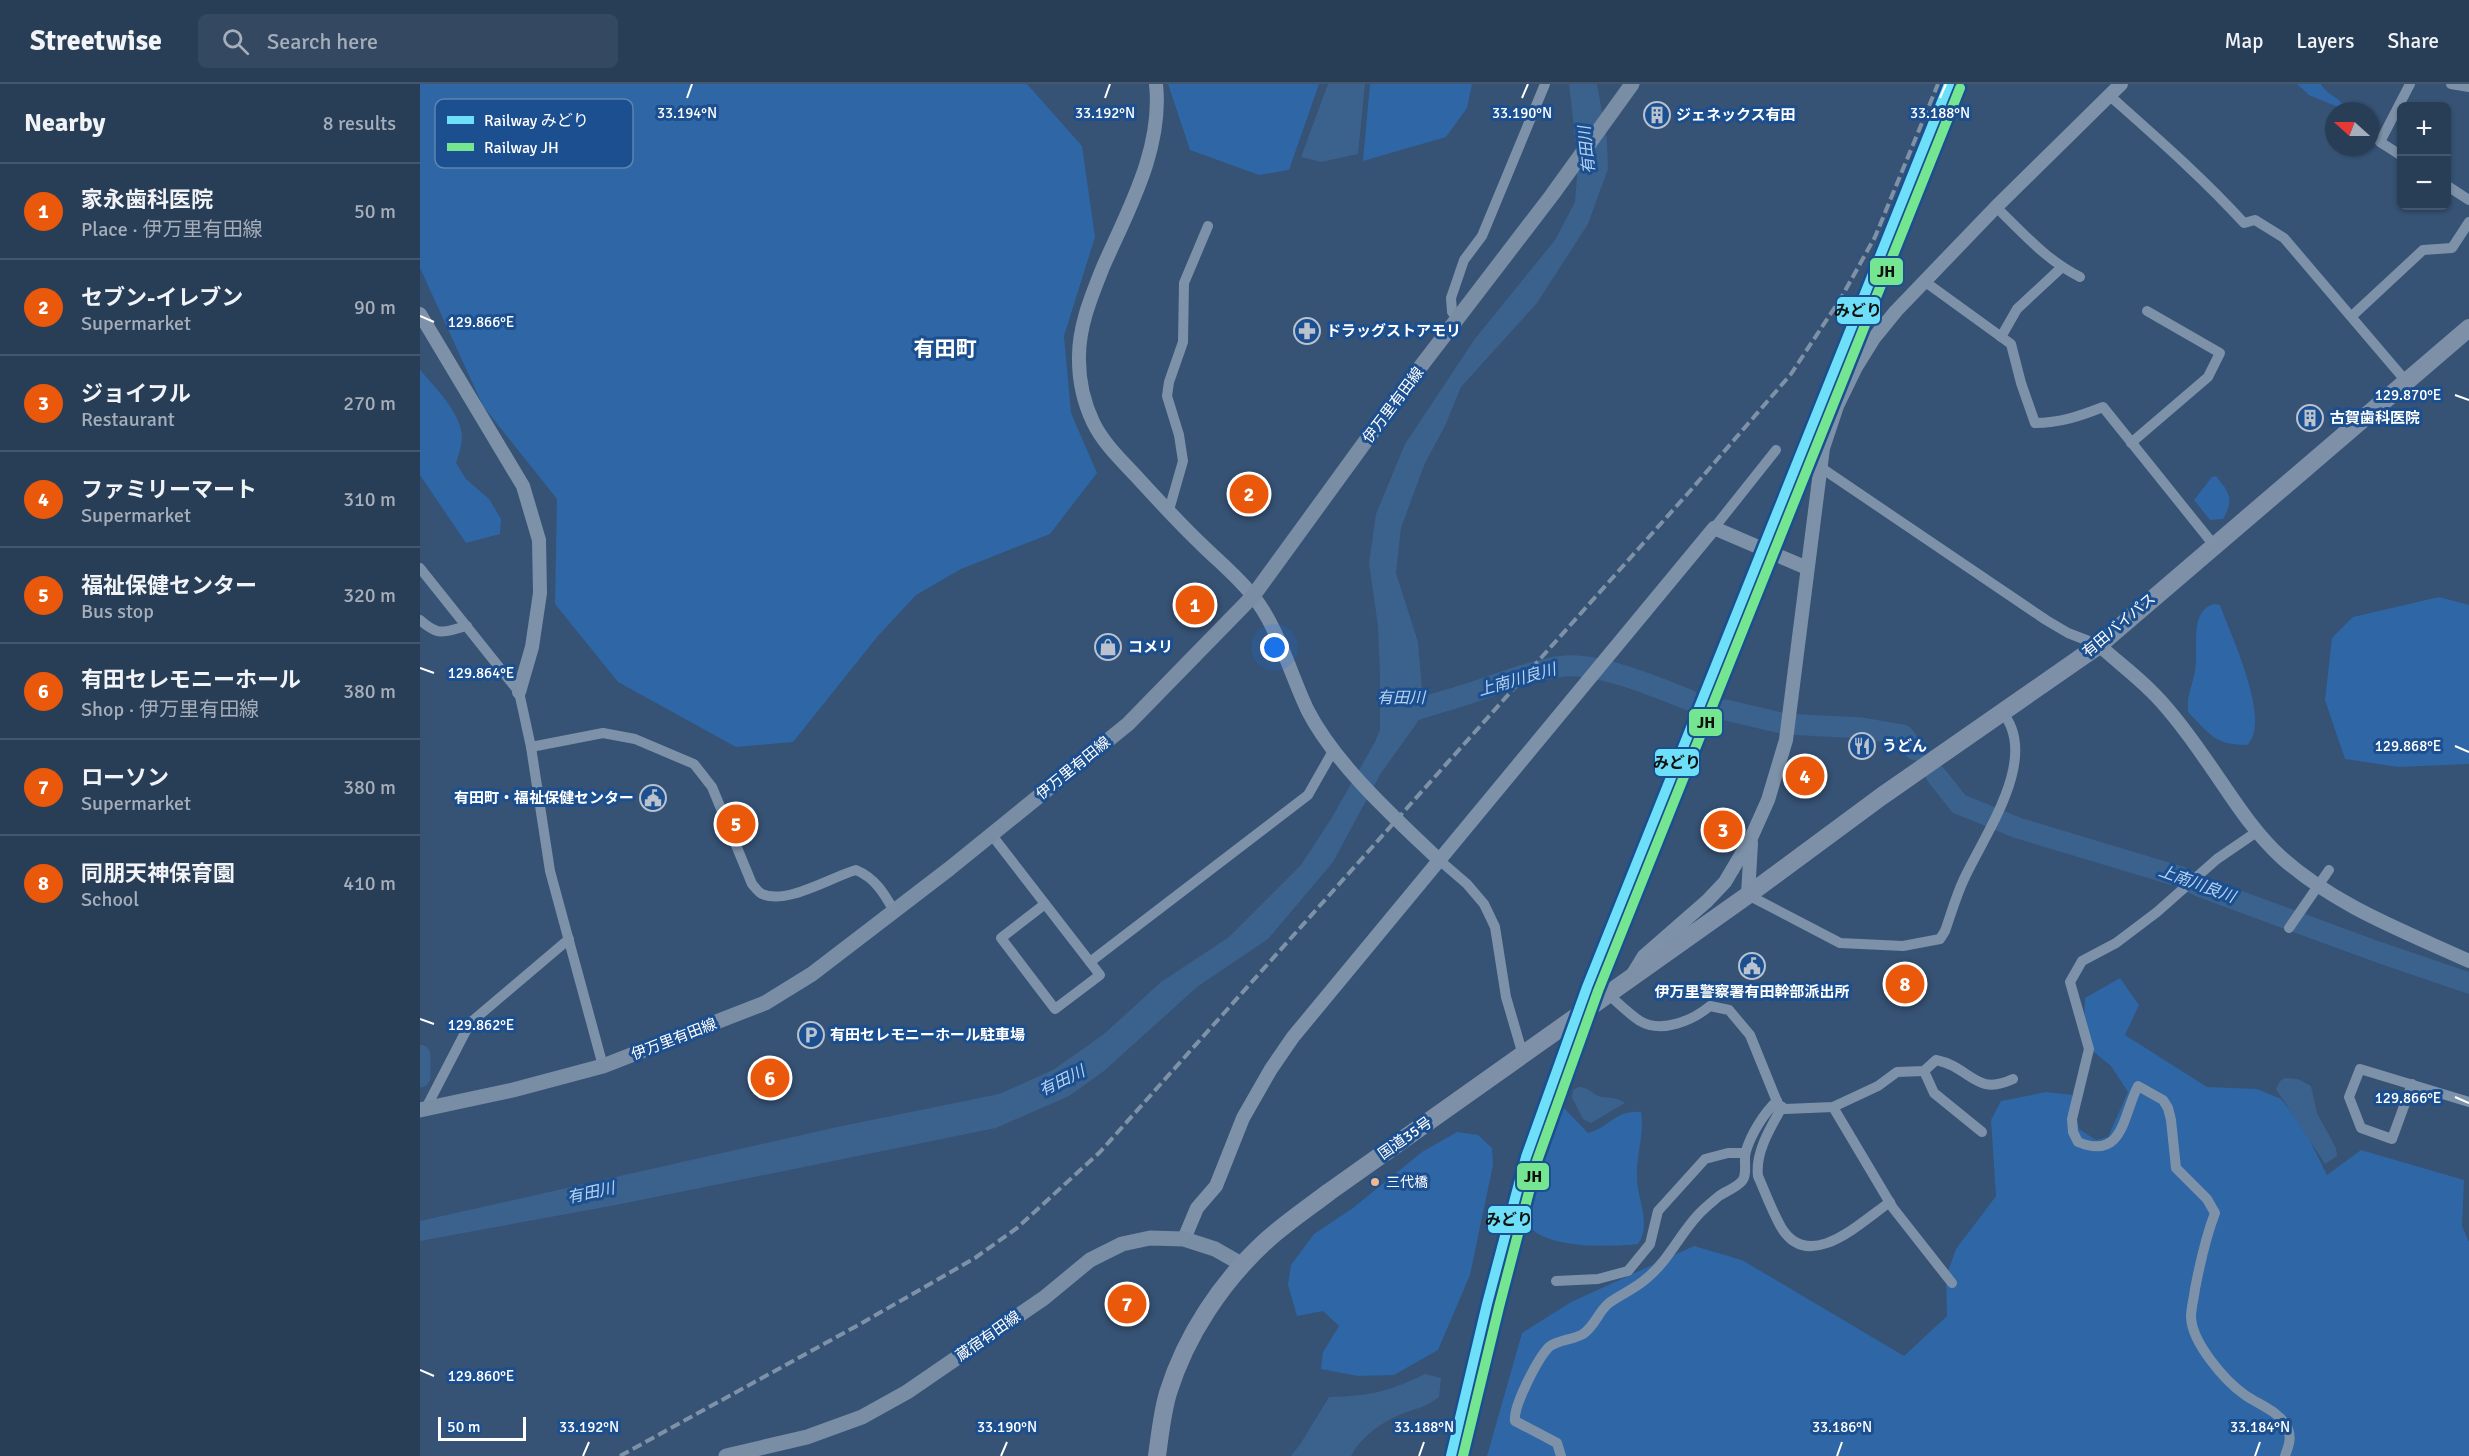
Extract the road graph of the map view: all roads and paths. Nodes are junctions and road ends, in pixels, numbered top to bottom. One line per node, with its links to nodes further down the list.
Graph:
1 (1156, 84): 30 (street)
2 (1545, 84): 23 (street)
3 (1632, 84): 23 (main road, 伊万里有田線)
4 (2121, 84): 8 (street)
5 (2410, 84): 9 (street)
6 (2451, 84): 7 (street)
7 (2469, 87)
8 (2110, 96): 14 (street); 22 (street)
9 (2401, 102)
10 (2397, 109): 11 (street)
11 (2397, 153)
12 (2451, 187): 13 (street)
13 (2469, 200)
14 (1996, 207): 17 (street); 19 (street)
15 (2469, 222): 22 (street)
16 (1208, 226): 30 (street)
17 (2061, 268): 18 (street); 25 (street)
18 (2080, 277)
19 (1924, 280): 25 (street); 29 (street)
20 (2147, 311): 27 (street)
21 (420, 314): 39 (street)
22 (2352, 316): 26 (street)
23 (1458, 318): 35 (main road, 伊万里有田線)
24 (2469, 328): 26 (highway, 有田バイパス)
25 (2001, 337): 27 (street)
26 (2405, 380): 32 (highway, 有田バイパス)
27 (2131, 443): 32 (street)
28 (1776, 450): 31 (street)
29 (1820, 467): 34 (street); 38 (street)
30 (1169, 510): 35 (street)
31 (1714, 528): 34 (street); 46 (street)
32 (2213, 544): 38 (highway, 有田バイパス)
33 (420, 568): 37 (street)
34 (1807, 568): 45 (street)
35 (1253, 596): 42 (street); 44 (main road, 伊万里有田線)
36 (420, 620): 37 (street)
37 (467, 626): 39 (street)
38 (2098, 645): 40 (highway, 有田バイパス); 43 (street)
39 (519, 692): 41 (street)
40 (2001, 711): 49 (highway, 有田バイパス); 49 (street)
41 (531, 747): 51 (street); 53 (street)
42 (1333, 751): 46 (street); 55 (street)
43 (2258, 831): 48 (street); 77 (street)
44 (991, 834): 50 (street); 51 (main road, 伊万里有田線)
45 (1751, 838): 49 (street); 56 (street)
46 (1438, 859): 58 (street); 70 (street)
47 (2329, 870): 48 (street)
48 (2318, 887): 52 (street); 54 (street)
49 (1748, 895): 56 (highway, 国道35号)
50 (1045, 904): 55 (street); 55 (street)
51 (894, 911): 59 (main road, 伊万里有田線)
52 (2289, 928)
53 (569, 939): 59 (street); 66 (street)
54 (2469, 961)
55 (1090, 962)
56 (1630, 978): 57 (highway, 国道35号)
57 (1608, 994): 58 (highway, 国道35号); 64 (street)
58 (1524, 1055): 71 (highway, 国道35号)
59 (603, 1066): 66 (main road, 伊万里有田線)
60 (1924, 1071): 61 (street); 65 (street); 67 (street)
61 (2013, 1079)
62 (2412, 1084): 62 (street); 63 (street)
63 (2469, 1102)
64 (1779, 1104): 65 (street); 68 (street); 69 (street)
65 (1833, 1107): 69 (street)
66 (423, 1109)
67 (1982, 1132)
68 (1745, 1153): 72 (street); 76 (street)
69 (1890, 1202): 73 (street)
70 (1184, 1239): 71 (main road, 蔵宿有田線); 74 (main road, 蔵宿有田線)
71 (1243, 1265): 75 (highway, 国道35号)
72 (1556, 1281)
73 (1952, 1283)
74 (726, 1456)
75 (1157, 1456)
76 (1561, 1456)
77 (2285, 1456)

